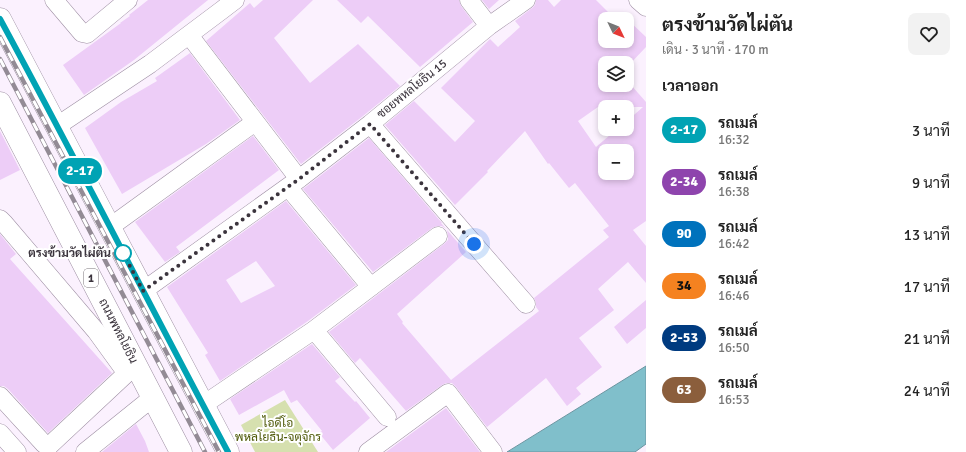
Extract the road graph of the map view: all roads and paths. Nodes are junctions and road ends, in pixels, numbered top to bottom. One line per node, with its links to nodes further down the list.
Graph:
1 (54, 0): 2 (street)
2 (128, 0)
3 (235, 0): 10 (street)
4 (469, 0): 9 (street)
5 (526, 0): 9 (street, ซอยพหลโยธิน 15)
6 (638, 0): 7 (street)
7 (646, 7)
8 (0, 20): 14 (main road)
9 (490, 26): 13 (street, ซอยพหลโยธิน 15)
10 (189, 35): 12 (street); 14 (street)
11 (0, 103): 22 (main road, ถนนพหลโยธิน / 1)
12 (255, 122): 15 (street); 17 (street)
13 (370, 124): 15 (street, ซอยพหลโยธิน 15); 21 (street)
14 (57, 126): 17 (main road)
15 (294, 183): 19 (street); 20 (street, ซอยพหลโยธิน 15)
16 (0, 219): 24 (street)
17 (110, 227): 20 (main road)
18 (438, 236): 19 (street)
19 (371, 288): 23 (street)
20 (143, 291): 27 (main road)
21 (526, 304)
22 (111, 316): 24 (street); 26 (main road, ถนนพหลโยธิน / 1)
23 (314, 330): 27 (street); 28 (street)
24 (96, 331): 25 (street)
25 (0, 396)
26 (152, 398): 31 (street); 32 (main road, ถนนพหลโยธิน / 1)
27 (203, 405): 33 (main road)
28 (387, 417)
29 (0, 433): 30 (street)
30 (17, 452)
31 (85, 452)
32 (181, 452)
33 (228, 452)
34 (368, 452): 35 (street)
35 (493, 452)

